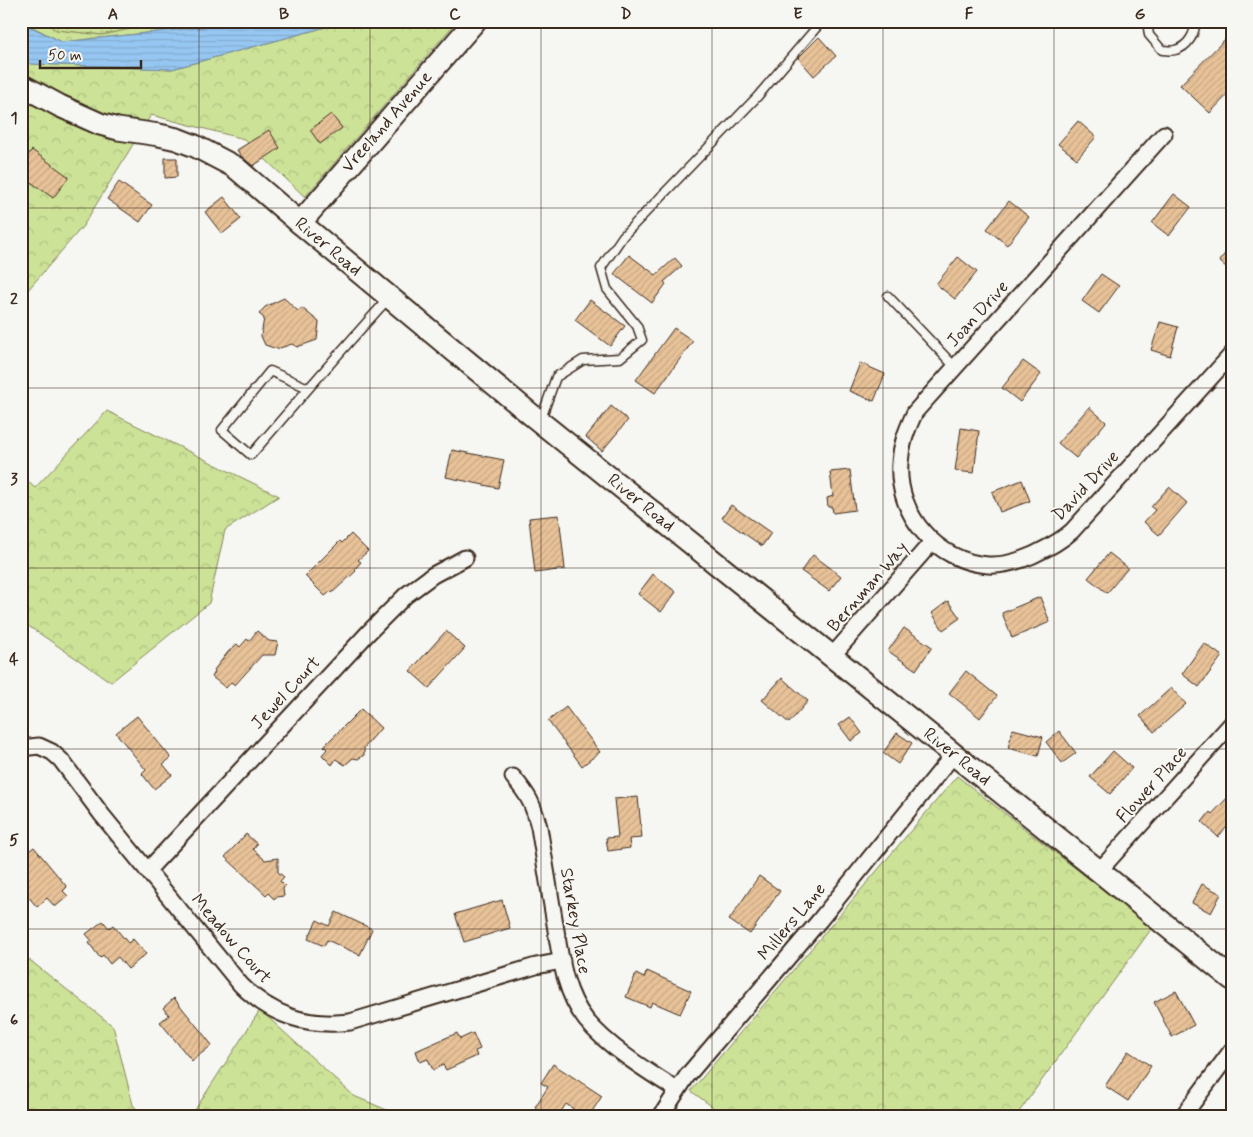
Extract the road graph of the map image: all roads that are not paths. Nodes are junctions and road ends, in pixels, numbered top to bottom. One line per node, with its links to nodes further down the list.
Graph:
1 (475, 21): 7 (street, Vreeland Avenue)
2 (822, 21): 13 (lane)
3 (1147, 21): 4 (lane)
4 (1195, 21)
5 (21, 85): 7 (street, River Road)
6 (1164, 134): 11 (street, Joan Drive)
7 (300, 224): 9 (street, River Road)
8 (888, 296): 11 (lane)
9 (389, 298): 12 (lane); 13 (street, River Road)
10 (1232, 354): 14 (street, David Drive)
11 (955, 367): 14 (street, Joan Drive)
12 (308, 388): 12 (lane)
13 (540, 422): 16 (street, River Road)
14 (932, 542): 16 (street, Bernman Way)
15 (465, 558): 21 (street, Jewel Court)
16 (832, 656): 19 (street, River Road)
17 (1232, 723): 22 (street, Flower Place)
18 (21, 748): 21 (street, Meadow Court)
19 (954, 754): 22 (street, River Road); 26 (street, Millers Lane)
20 (513, 777): 23 (street, Starkey Place)
21 (148, 870): 23 (street, Meadow Court)
22 (1099, 871): 24 (street, River Road)
23 (562, 961): 26 (street, Starkey Place)
24 (1232, 979)
25 (1232, 1050): 28 (street)
26 (677, 1090): 27 (street, Millers Lane)
27 (661, 1116)
28 (1183, 1116)

